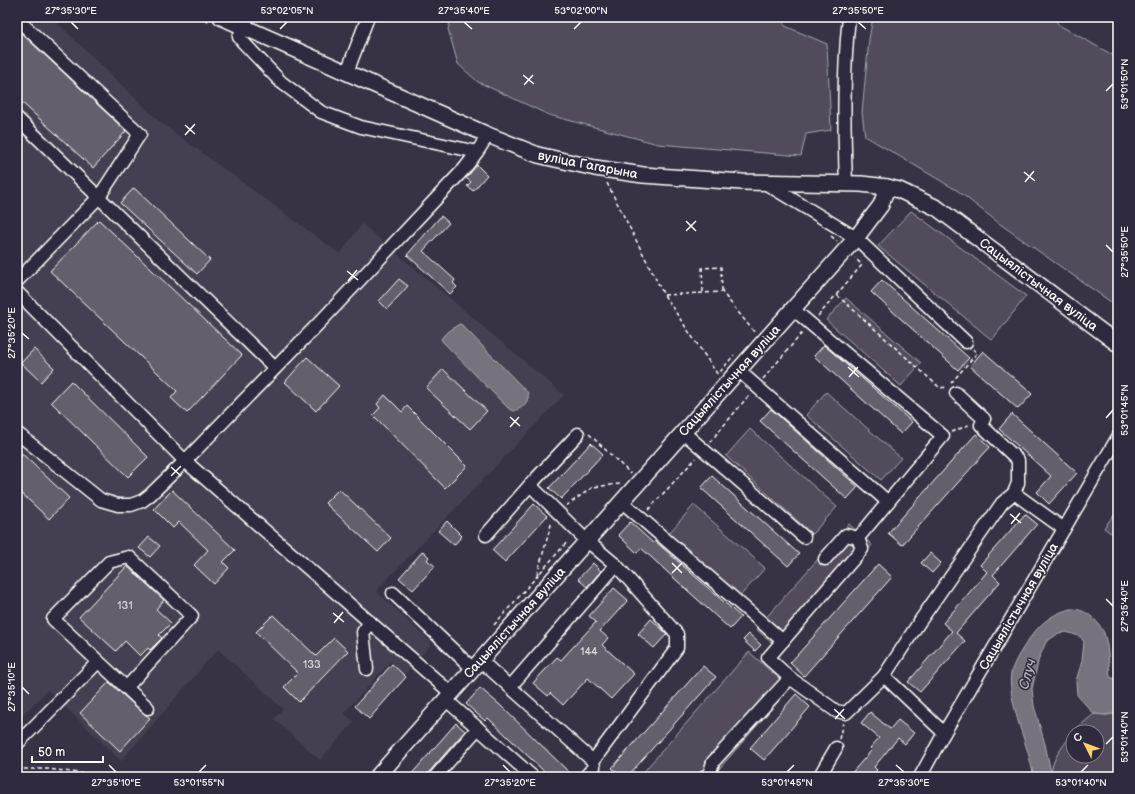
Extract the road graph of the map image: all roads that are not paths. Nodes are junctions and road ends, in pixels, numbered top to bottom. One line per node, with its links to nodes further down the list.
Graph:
1 (221, 17): 5 (main road, вуліца Гагарына)
2 (368, 17): 6 (street)
3 (849, 17): 11 (street)
4 (17, 19): 13 (street)
5 (246, 22): 6 (main road, вуліца Гагарына); 9 (street)
6 (346, 72): 8 (main road, вуліца Гагарына)
7 (17, 118): 13 (street)
8 (488, 135): 9 (street); 10 (main road, вуліца Гагарына)
9 (477, 152): 20 (street)
10 (765, 183): 11 (main road, вуліца Гагарына); 14 (street)
11 (846, 184): 12 (main road, вуліца Гагарына)
12 (888, 187): 14 (main road, Сацыялістычная вуліца); 19 (main road, Сацыялістычная вуліца)
13 (99, 197): 15 (street); 20 (street)
14 (856, 238): 17 (main road, Сацыялістычная вуліца); 18 (street)
15 (17, 280)
16 (17, 292): 27 (street)
17 (793, 309): 21 (main road, Сацыялістычная вуліца); 31 (street)
18 (966, 342)
19 (1118, 344)
20 (275, 368): 27 (street)
21 (738, 370): 23 (main road, Сацыялістычная вуліца); 31 (street)
22 (956, 393): 29 (street)
23 (682, 432): 30 (main road, Сацыялістычная вуліца); 34 (street)
24 (17, 433): 27 (street)
25 (578, 434): 28 (street)
26 (1118, 437): 32 (street, Сацыялістычная вуліца)
27 (185, 461): 40 (street)
28 (530, 485): 33 (street); 36 (street)
29 (1014, 493): 32 (street); 45 (street)
30 (618, 495): 36 (main road, Сацыялістычная вуліца); 41 (street)
31 (888, 502): 35 (street)
32 (1064, 529): 52 (street, Сацыялістычная вуліца)
33 (486, 535)
34 (804, 536)
35 (858, 538): 37 (street); 41 (street)
36 (580, 541): 38 (street); 43 (main road, Сацыялістычная вуліца)
37 (825, 559)
38 (616, 566): 48 (street); 55 (street)
39 (393, 593): 43 (street)
40 (370, 622): 44 (street); 49 (street)
41 (783, 641): 46 (street)
42 (98, 662): 47 (street); 47 (street); 53 (street)
43 (476, 664): 48 (street); 49 (main road, Сацыялістычная вуліца)
44 (367, 669)
45 (884, 676): 46 (street); 52 (street)
46 (790, 678): 59 (street)
47 (126, 688): 50 (street)
48 (510, 688): 55 (street)
49 (448, 696): 51 (street); 56 (main road, Сацыялістычная вуліца)
50 (148, 708)
51 (478, 728): 57 (street); 58 (street)
52 (944, 733): 61 (street, Сацыялістычная вуліца)
53 (17, 744)
54 (836, 748): 60 (street)
55 (592, 771)
56 (383, 775)
57 (435, 777)
58 (532, 777)
59 (705, 777)
60 (819, 777)
61 (920, 777)

